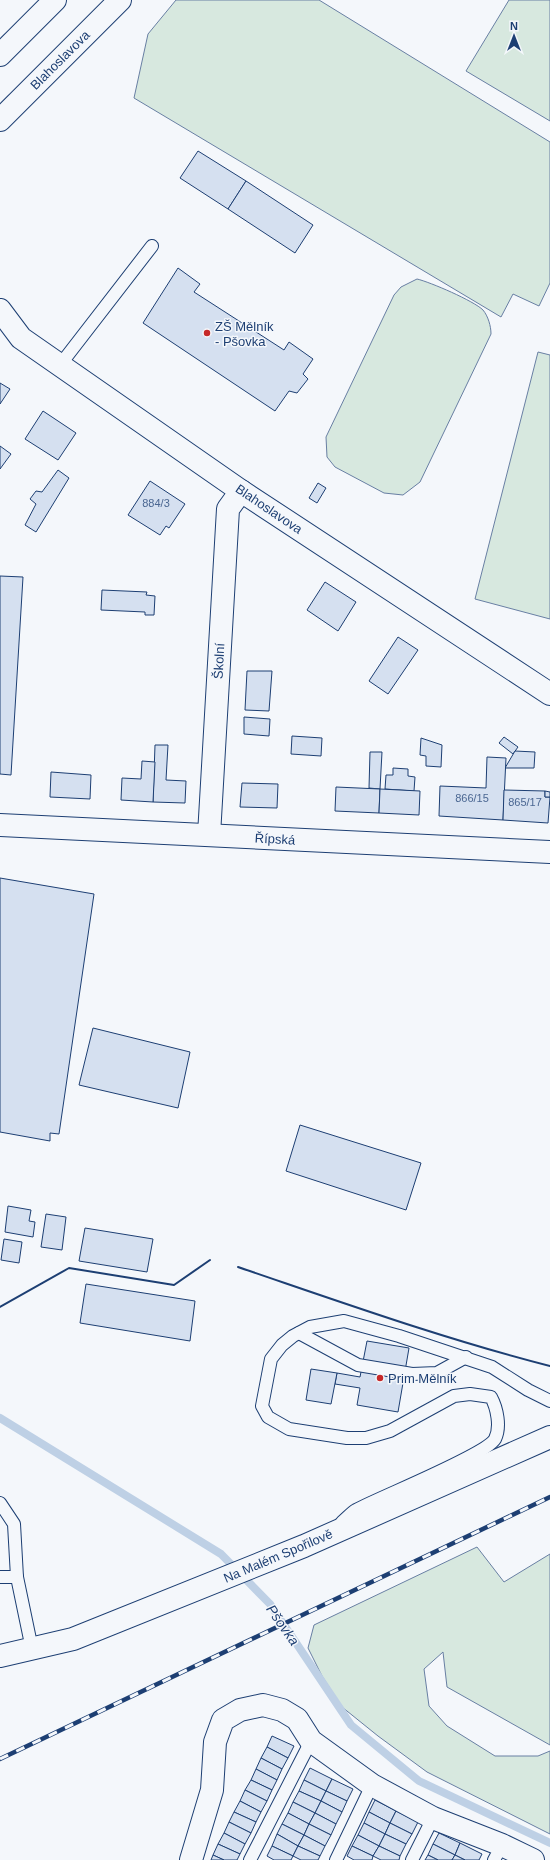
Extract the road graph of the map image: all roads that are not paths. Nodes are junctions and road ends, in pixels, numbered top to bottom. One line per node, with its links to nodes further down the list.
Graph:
1 (55, 0): 3 (street)
2 (120, 0): 4 (street, Blahoslavova)
3 (0, 55)
4 (0, 120)
5 (152, 246): 7 (lane)
6 (0, 310): 7 (street, Blahoslavova)
7 (60, 365): 8 (street, Blahoslavova)
8 (241, 491): 9 (street, Blahoslavova); 11 (street, Školní)
9 (550, 694)
10 (0, 825): 11 (street, Řípská)
11 (209, 836): 12 (street, Řípská)
12 (550, 852)
13 (299, 1332): 14 (lane); 14 (lane); 18 (lane)
14 (466, 1357): 15 (lane)
15 (550, 1401)
16 (550, 1437): 18 (street, Na Malém Spořilově)
17 (0, 1503): 20 (lane)
18 (326, 1536): 21 (street, Na Malém Spořilově)
19 (0, 1577): 20 (lane)
20 (17, 1577): 21 (lane)
21 (32, 1650): 22 (street, Na Malém Spořilově)
22 (0, 1656)
23 (311, 1742): 24 (street); 27 (street); 28 (lane)
24 (372, 1786): 25 (street); 29 (lane)
25 (433, 1818): 26 (street); 30 (lane)
26 (498, 1852): 31 (street)
27 (191, 1860)
28 (250, 1860)
29 (336, 1860)
30 (412, 1860)
31 (533, 1860)

